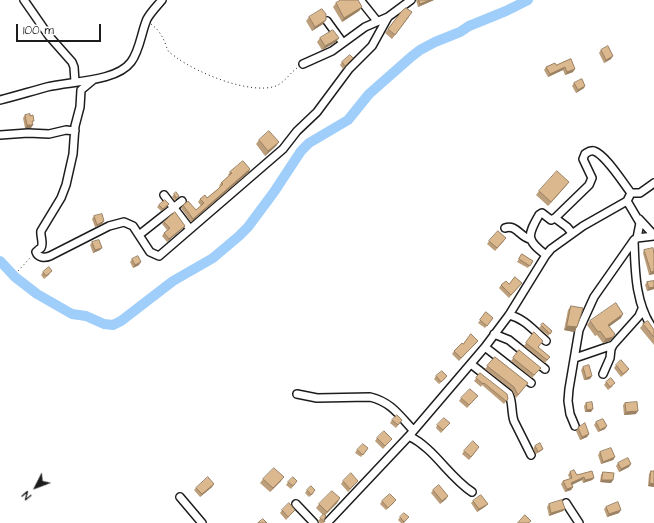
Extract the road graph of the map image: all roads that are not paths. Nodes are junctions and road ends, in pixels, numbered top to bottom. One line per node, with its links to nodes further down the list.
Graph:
1 (24, 0): 11 (street)
2 (162, 0): 10 (street)
3 (361, 0): 7 (street)
4 (411, 0): 5 (street)
5 (388, 16): 7 (street); 25 (street)
6 (327, 21): 8 (street)
7 (377, 22): 8 (street)
8 (343, 43): 9 (street)
9 (303, 64)
10 (93, 80): 11 (street); 12 (street)
11 (76, 82): 12 (street); 13 (street)
12 (81, 90): 14 (street)
13 (0, 100)
14 (75, 131): 15 (street); 27 (street)
15 (0, 135)
16 (654, 184): 17 (street)
17 (631, 193): 20 (street); 22 (street)
18 (164, 195): 21 (street)
19 (182, 201): 21 (street)
20 (627, 201): 23 (street); 26 (street)
21 (173, 208): 25 (street); 27 (street)
22 (555, 218): 26 (street); 29 (street)
23 (639, 219): 28 (street); 30 (street)
24 (505, 228): 29 (street)
25 (190, 229): 27 (street)
26 (572, 233): 31 (street)
27 (139, 235)
28 (654, 236): 30 (street)
29 (530, 239): 31 (street)
30 (636, 239): 32 (street); 39 (street)
31 (546, 255): 33 (street)
32 (642, 310): 34 (street); 37 (street)
33 (509, 315): 35 (street); 36 (street)
34 (653, 325)
35 (494, 334): 38 (street); 41 (street)
36 (546, 341)
37 (613, 345): 39 (street); 42 (street)
38 (486, 347): 40 (street); 43 (street)
39 (575, 358): 45 (street)
40 (471, 364): 46 (street); 47 (street)
41 (545, 369)
42 (603, 374)
43 (531, 383)
44 (297, 394): 46 (street)
45 (575, 426)
46 (411, 433): 48 (street); 54 (street)
47 (530, 455)
48 (472, 492)
49 (180, 497): 52 (street)
50 (566, 503): 55 (street)
51 (296, 504): 53 (street)
52 (202, 523)
53 (314, 523)
54 (328, 523)
55 (579, 523)

